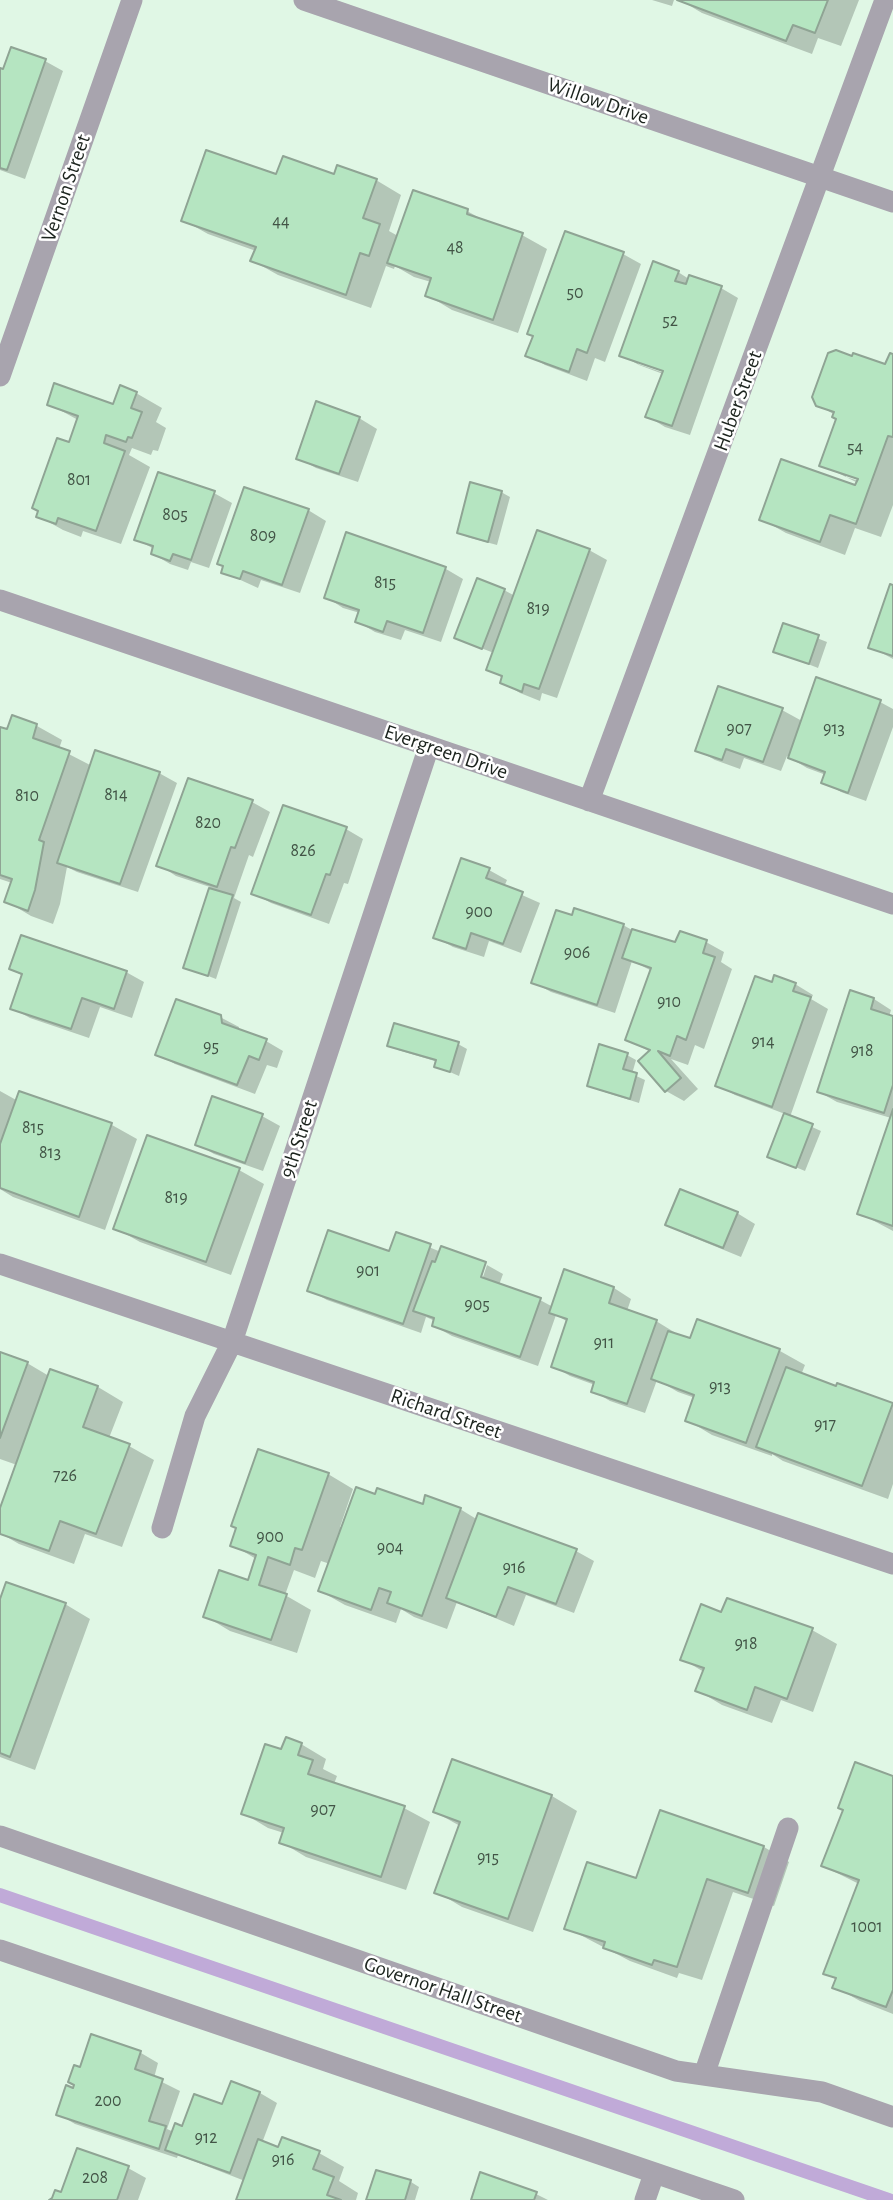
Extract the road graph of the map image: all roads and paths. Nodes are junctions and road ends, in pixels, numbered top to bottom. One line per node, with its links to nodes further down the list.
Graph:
1 (132, 0): 6 (street, Vernon Street)
2 (304, 0): 4 (street, Willow Drive)
3 (885, 0): 4 (street, Huber Street)
4 (821, 178): 5 (street, Willow Drive); 9 (street, Huber Street)
5 (893, 202)
6 (0, 376)
7 (0, 600): 8 (street, Evergreen Drive)
8 (429, 746): 9 (street, Evergreen Drive); 12 (street, 9th Street)
9 (589, 801): 10 (street, Evergreen Drive)
10 (893, 904)
11 (0, 1264): 12 (street, Richard Street)
12 (232, 1342): 13 (street, 9th Street); 14 (street, Richard Street)
13 (162, 1528)
14 (893, 1564)
15 (788, 1828): 18 (street)
16 (0, 1836): 18 (street, Governor Hall Street)
17 (0, 1950): 20 (street)
18 (704, 2075): 19 (street, Governor Hall Street)
19 (893, 2117)
20 (654, 2174): 21 (street); 22 (street)
21 (645, 2200)
22 (734, 2200)

